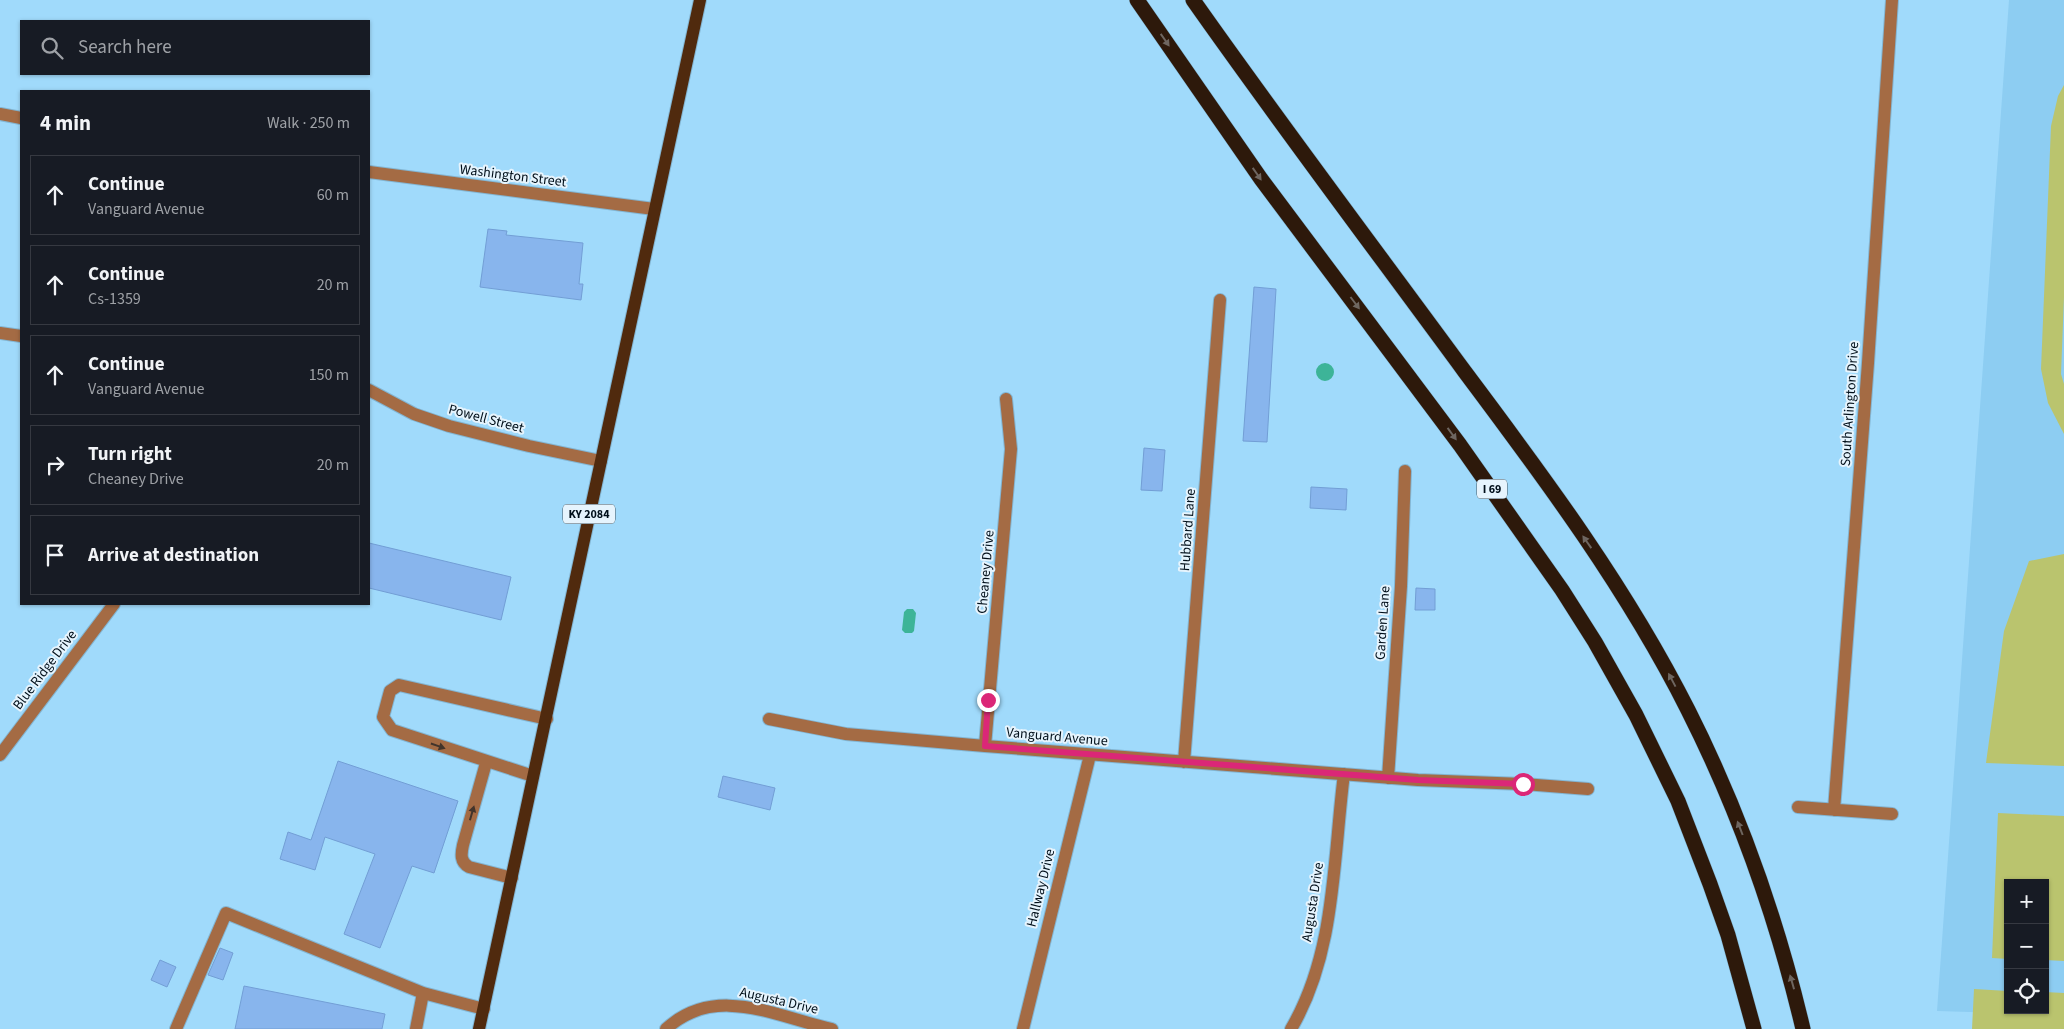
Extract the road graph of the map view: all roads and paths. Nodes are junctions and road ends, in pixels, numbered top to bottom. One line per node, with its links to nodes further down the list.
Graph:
1 (700, 0): 8 (main road, KY 2084)
2 (1137, 0): 42 (highway, I 69, one-way to 42)
3 (1193, 0): 43 (highway, one-way to 3)
4 (1892, 0): 30 (street, South Arlington Drive)
5 (0, 114): 6 (street)
6 (20, 118)
7 (370, 172): 8 (street, Washington Street)
8 (654, 209): 14 (main road, KY 2084)
9 (1220, 300): 24 (street, Hubbard Lane)
10 (0, 333): 11 (street)
11 (20, 336)
12 (370, 391): 14 (street, Powell Street)
13 (1006, 399): 20 (street, Cheaney Drive)
14 (601, 461): 17 (main road, KY 2084)
15 (1405, 471): 27 (street, Garden Lane)
16 (113, 605): 19 (street, Blue Ridge Drive)
17 (547, 719): 23 (street, one-way to 23); 26 (main road, KY 2084)
18 (770, 719): 20 (street, Vanguard Avenue)
19 (4, 739): 21 (street, Blue Ridge Drive)
20 (985, 746): 22 (street, Vanguard Avenue)
21 (0, 755)
22 (1090, 755): 24 (street, Vanguard Avenue); 40 (street, Hallway Drive)
23 (486, 762): 26 (street); 32 (street, one-way to 23)
24 (1184, 762): 25 (street, Vanguard Avenue)
25 (1344, 774): 27 (street, Vanguard Avenue); 41 (street, Augusta Drive)
26 (533, 776): 32 (main road, KY 2084)
27 (1388, 778): 28 (street)
28 (1588, 789)
29 (1798, 807): 30 (street)
30 (1834, 810): 31 (street)
31 (1892, 814)
32 (512, 878): 34 (main road, KY 2084)
33 (422, 993): 34 (street); 35 (street); 36 (street)
34 (484, 1009): 37 (main road, KY 2084)
35 (176, 1029)
36 (416, 1029)
37 (479, 1029)
38 (666, 1029): 39 (street, Augusta Drive)
39 (832, 1029)
40 (1023, 1029)
41 (1291, 1029)
42 (1754, 1029)
43 (1804, 1029)

